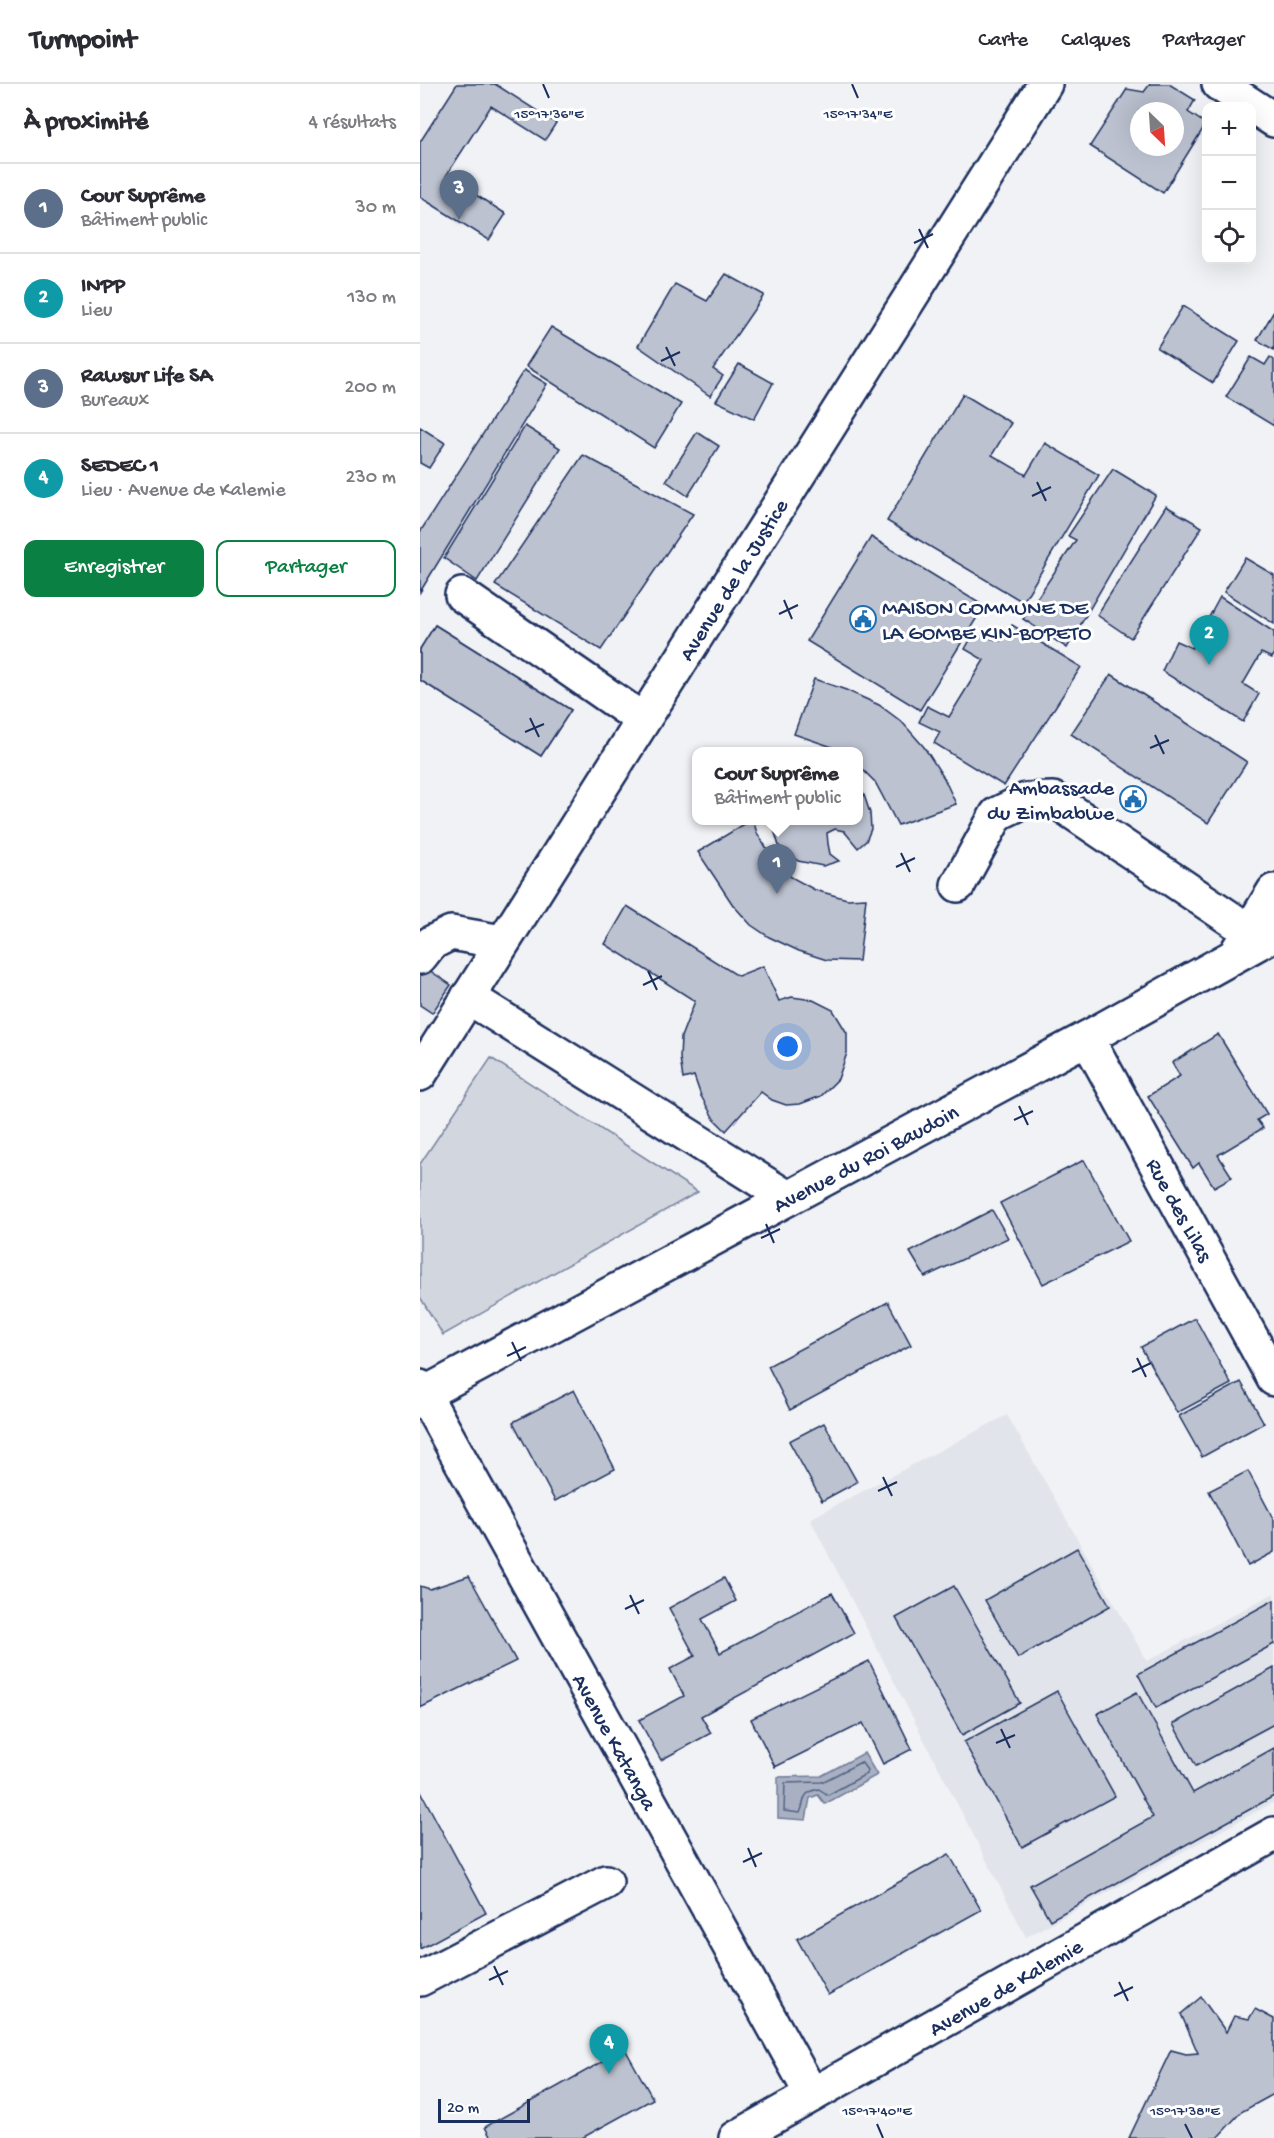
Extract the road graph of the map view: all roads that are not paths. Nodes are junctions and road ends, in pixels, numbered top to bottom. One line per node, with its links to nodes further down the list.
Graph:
1 (1045, 84): 5 (street, Avenue de la Justice)
2 (1219, 84): 3 (street)
3 (1274, 120)
4 (462, 595): 5 (street)
5 (643, 720): 9 (street, Avenue de la Justice)
6 (958, 885): 8 (street)
7 (1274, 891): 8 (street)
8 (1253, 940): 12 (street, Avenue du Roi Baudoin)
9 (502, 942): 10 (street); 11 (street, Avenue de la Justice)
10 (420, 957)
11 (468, 997): 13 (street, Avenue de la Justice); 14 (street)
12 (1088, 1038): 14 (street, Avenue du Roi Baudoin); 15 (street, Rue des Lilas)
13 (422, 1062)
14 (788, 1198): 16 (street, Avenue du Roi Baudoin)
15 (1274, 1379)
16 (421, 1393): 20 (street, Avenue Katanga)
17 (1274, 1834): 20 (street, Avenue de Kalemie)
18 (606, 1882): 19 (street)
19 (420, 1979)
20 (813, 2095): 21 (street, Avenue de Kalemie)
21 (736, 2138)

